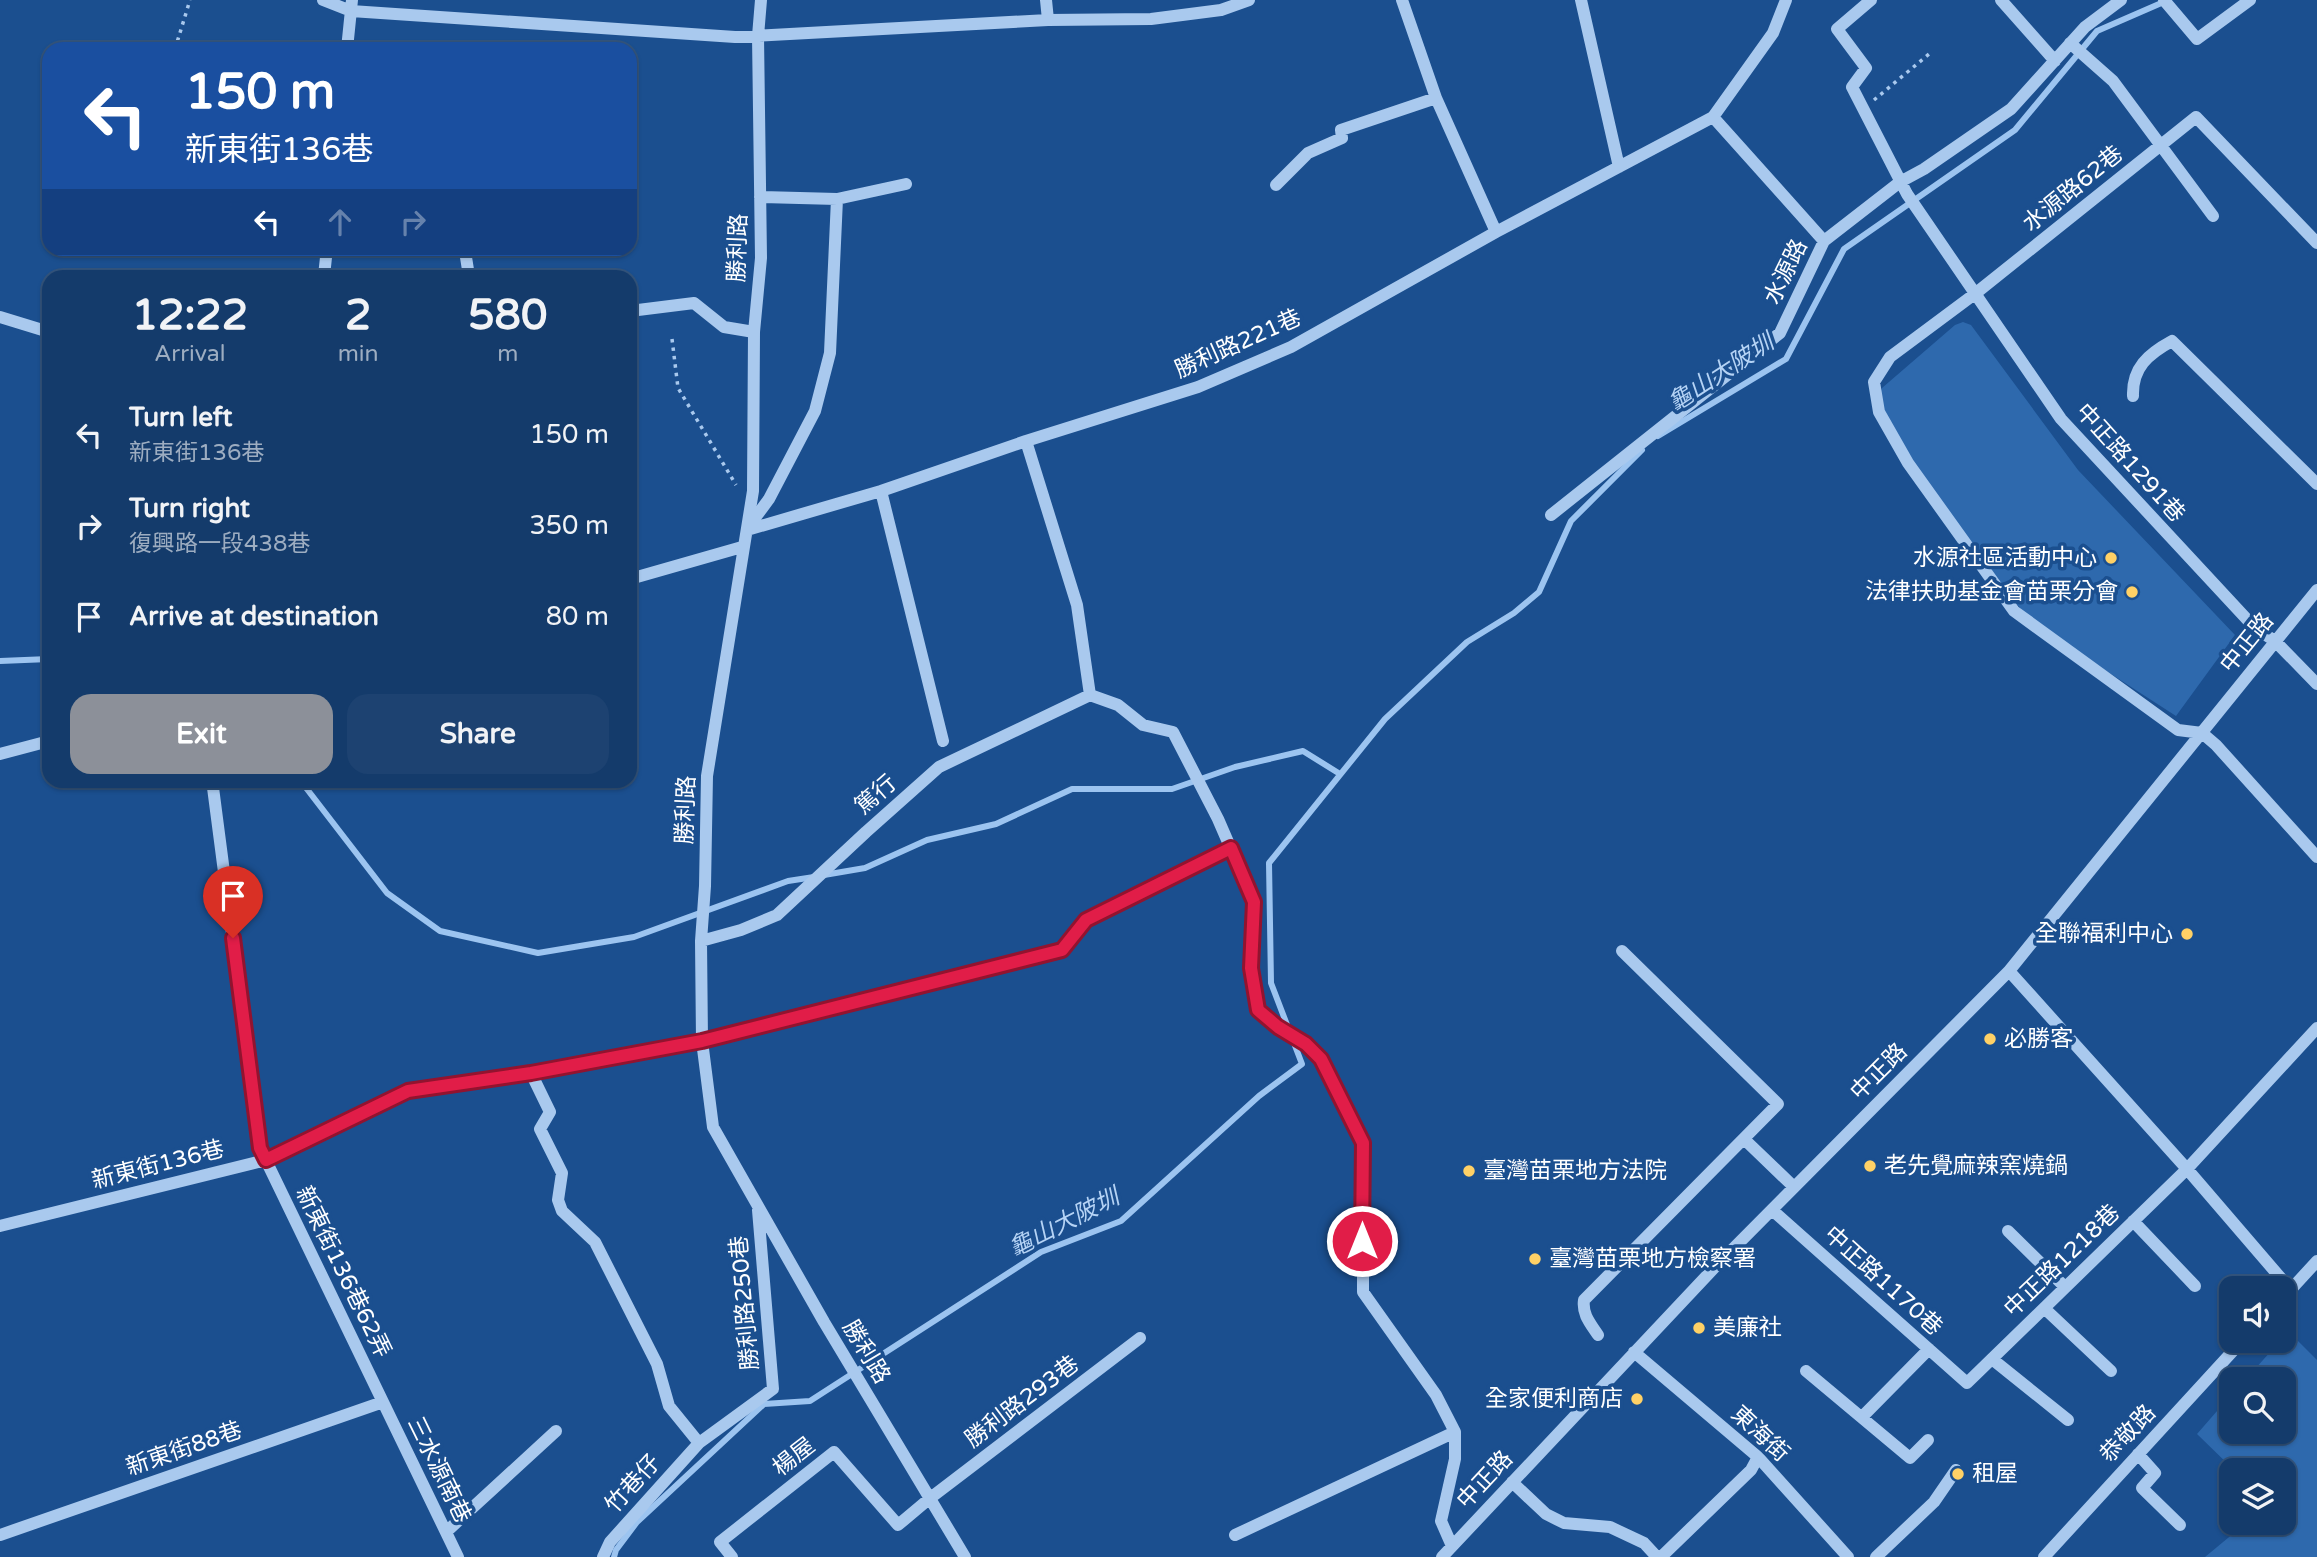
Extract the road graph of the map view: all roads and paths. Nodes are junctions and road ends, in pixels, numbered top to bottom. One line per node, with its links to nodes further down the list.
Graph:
1 (190, 0): 18 (path)
2 (323, 0): 14 (street)
3 (761, 0): 17 (street, 勝利路)
4 (1046, 0): 16 (street)
5 (1249, 0): 15 (street)
6 (1402, 0): 23 (street)
7 (1581, 0): 27 (street)
8 (1786, 0): 25 (street)
9 (1871, 0): 24 (street)
10 (2001, 0): 22 (street)
11 (2122, 0): 20 (street, 水源路)
12 (2164, 0): 13 (street)
13 (2250, 0)
14 (351, 5): 17 (street); 19 (street)
15 (1221, 5): 16 (street)
16 (1048, 20): 17 (street)
17 (758, 36): 31 (street, 勝利路)
18 (178, 42)
19 (347, 42)
20 (2070, 43): 22 (street, 水源路); 26 (street)
21 (1929, 54): 24 (path)
22 (2055, 61): 28 (street, 水源路)
23 (1436, 98): 30 (street); 34 (street)
24 (1864, 110): 28 (street)
25 (1713, 117): 27 (street, 勝利路221巷); 35 (street)
26 (2161, 145): 33 (street); 36 (street, 水源路62巷); 37 (street, 水源路62巷)
27 (1619, 167): 34 (street, 勝利路221巷)
28 (1900, 182): 35 (street, 水源路); 37 (street)
29 (906, 184): 32 (street)
30 (1276, 185)
31 (760, 197): 32 (street); 41 (street, 勝利路)
32 (836, 199): 49 (street)
33 (2213, 216)
34 (1496, 232): 44 (street, 勝利路221巷)
35 (1824, 240): 48 (street, 水源路)
36 (2317, 243)
37 (1976, 293): 53 (street, 中正路1291巷); 56 (street, 水源路62巷)
38 (637, 310): 41 (street)
39 (0, 317): 40 (street)
40 (42, 330)
41 (754, 332): 47 (street, 勝利路)
42 (672, 339): 47 (path)
43 (2133, 396): 45 (street)
44 (1026, 441): 46 (street, 勝利路221巷); 55 (street)
45 (2317, 484)
46 (881, 491): 49 (street, 勝利路221巷); 57 (street)
47 (750, 508): 49 (street, 勝利路)
48 (1551, 515)
49 (747, 530): 50 (street, 勝利路)
50 (742, 547): 51 (street); 63 (street, 勝利路)
51 (637, 577)
52 (2317, 590): 53 (street, 中正路)
53 (2275, 641): 54 (street, 中正路1291巷); 56 (street, 中正路)
54 (2317, 684)
55 (1090, 695): 61 (street); 63 (street, 篤行)
56 (2202, 733): 62 (street); 65 (street, 中正路)
57 (943, 741)
58 (42, 743): 59 (street)
59 (0, 754)
60 (213, 788): 70 (street, 新東街136巷62弄)
61 (1231, 848): 67 (street, 新東街136巷); 97 (street)
62 (2317, 857)
63 (701, 941): 67 (street, 勝利路)
64 (1622, 951): 69 (street)
65 (2009, 971): 71 (street); 72 (street, 中正路)
66 (2317, 1028): 71 (street, 中正路1218巷)
67 (702, 1041): 68 (street, 新東街136巷); 73 (street, 勝利路)
68 (531, 1073): 70 (street, 新東街136巷); 99 (street)
69 (1744, 1139): 72 (street); 84 (street)
70 (266, 1160): 76 (street, 新東街136巷); 93 (street, 新東街136巷62弄)
71 (2187, 1169): 75 (street, 中正路1218巷); 79 (street)
72 (1794, 1188): 74 (street, 中正路)
73 (758, 1206): 99 (street, 勝利路250巷); 104 (street, 勝利路)
74 (1772, 1210): 86 (street, 中正路1170巷); 87 (street, 中正路)
75 (2133, 1221): 81 (street); 82 (street, 中正路1218巷)
76 (0, 1226)
77 (2008, 1231): 82 (street)
78 (2317, 1261): 80 (street)
79 (2273, 1276)
80 (2296, 1284)
81 (2195, 1286)
82 (2065, 1287): 83 (street, 中正路1218巷)
83 (2044, 1308): 89 (street, 中正路1218巷); 91 (street)
84 (1598, 1335)
85 (1140, 1338): 104 (street, 勝利路293巷)
86 (1929, 1349): 92 (street, 中正路1170巷); 94 (street)
87 (1634, 1352): 101 (street, 東海街); 103 (street, 中正路)
88 (2231, 1353): 100 (street, 恭敬路)
89 (1992, 1359): 92 (street, 中正路1218巷); 95 (street)
90 (1806, 1371): 94 (street)
91 (2111, 1371)
92 (1967, 1383)
93 (383, 1402): 106 (street, 三水源南巷); 107 (street, 新東街88巷)
94 (1861, 1417): 98 (street)
95 (2068, 1420)
96 (556, 1431): 106 (street)
97 (1455, 1432): 108 (street); 109 (street)
98 (1928, 1440)
99 (699, 1443): 111 (street, 竹巷仔)
100 (2138, 1454): 105 (street); 118 (street, 恭敬路)
101 (1758, 1457): 115 (street); 116 (street, 東海街)
102 (1956, 1470): 117 (street)
103 (1512, 1482): 109 (street, 中正路); 115 (street)
104 (929, 1499): 112 (street, 楊屋); 113 (street, 勝利路)
105 (2180, 1525)
106 (446, 1532): 110 (street, 三水源南巷)
107 (0, 1535)
108 (1235, 1535)
109 (1452, 1546): 114 (street, 中正路)
110 (458, 1557)
111 (603, 1557)
112 (732, 1557)
113 (965, 1557)
114 (1442, 1557)
115 (1659, 1557)
116 (1848, 1557)
117 (1876, 1557)
118 (2043, 1557)

